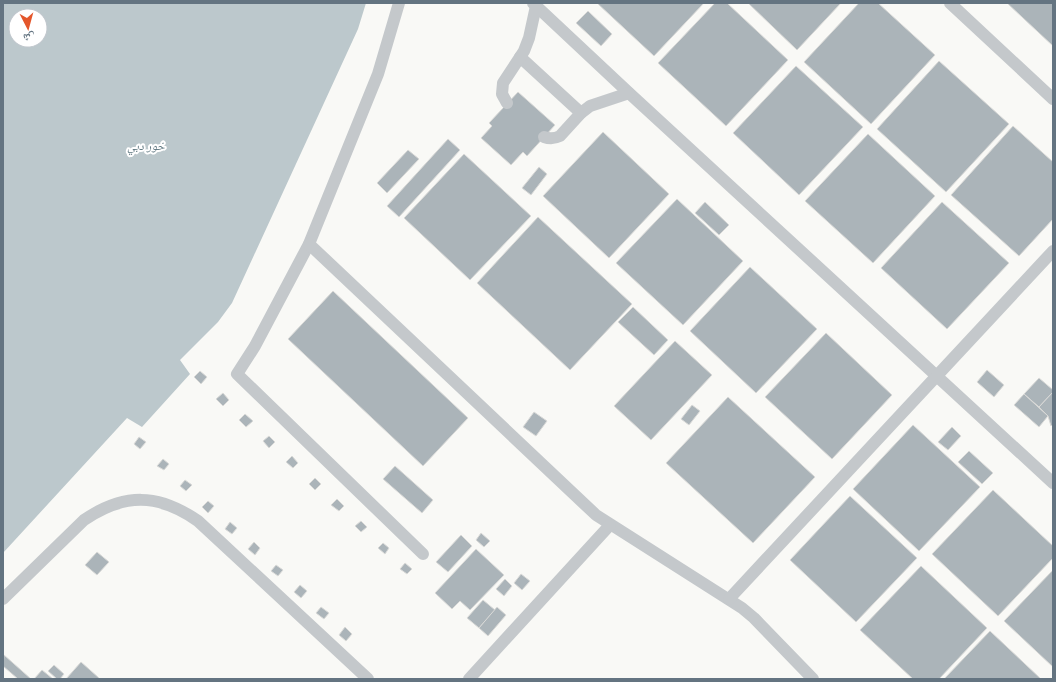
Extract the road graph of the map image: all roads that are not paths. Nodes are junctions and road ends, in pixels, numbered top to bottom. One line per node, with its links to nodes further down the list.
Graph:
1 (399, 3): 10 (lane)
2 (950, 3): 6 (lane)
3 (534, 5): 4 (lane); 5 (lane)
4 (520, 58): 7 (lane); 8 (lane)
5 (629, 93): 8 (lane); 12 (lane)
6 (1053, 99)
7 (507, 103)
8 (581, 113): 9 (lane)
9 (544, 137)
10 (308, 244): 14 (lane); 15 (lane)
11 (1053, 252): 12 (lane)
12 (938, 376): 13 (lane); 17 (lane)
13 (1053, 483)
14 (610, 525): 17 (lane); 19 (lane)
15 (423, 554)
16 (3, 599): 18 (lane)
17 (729, 599): 20 (lane)
18 (368, 679)
19 (469, 679)
20 (814, 679)

